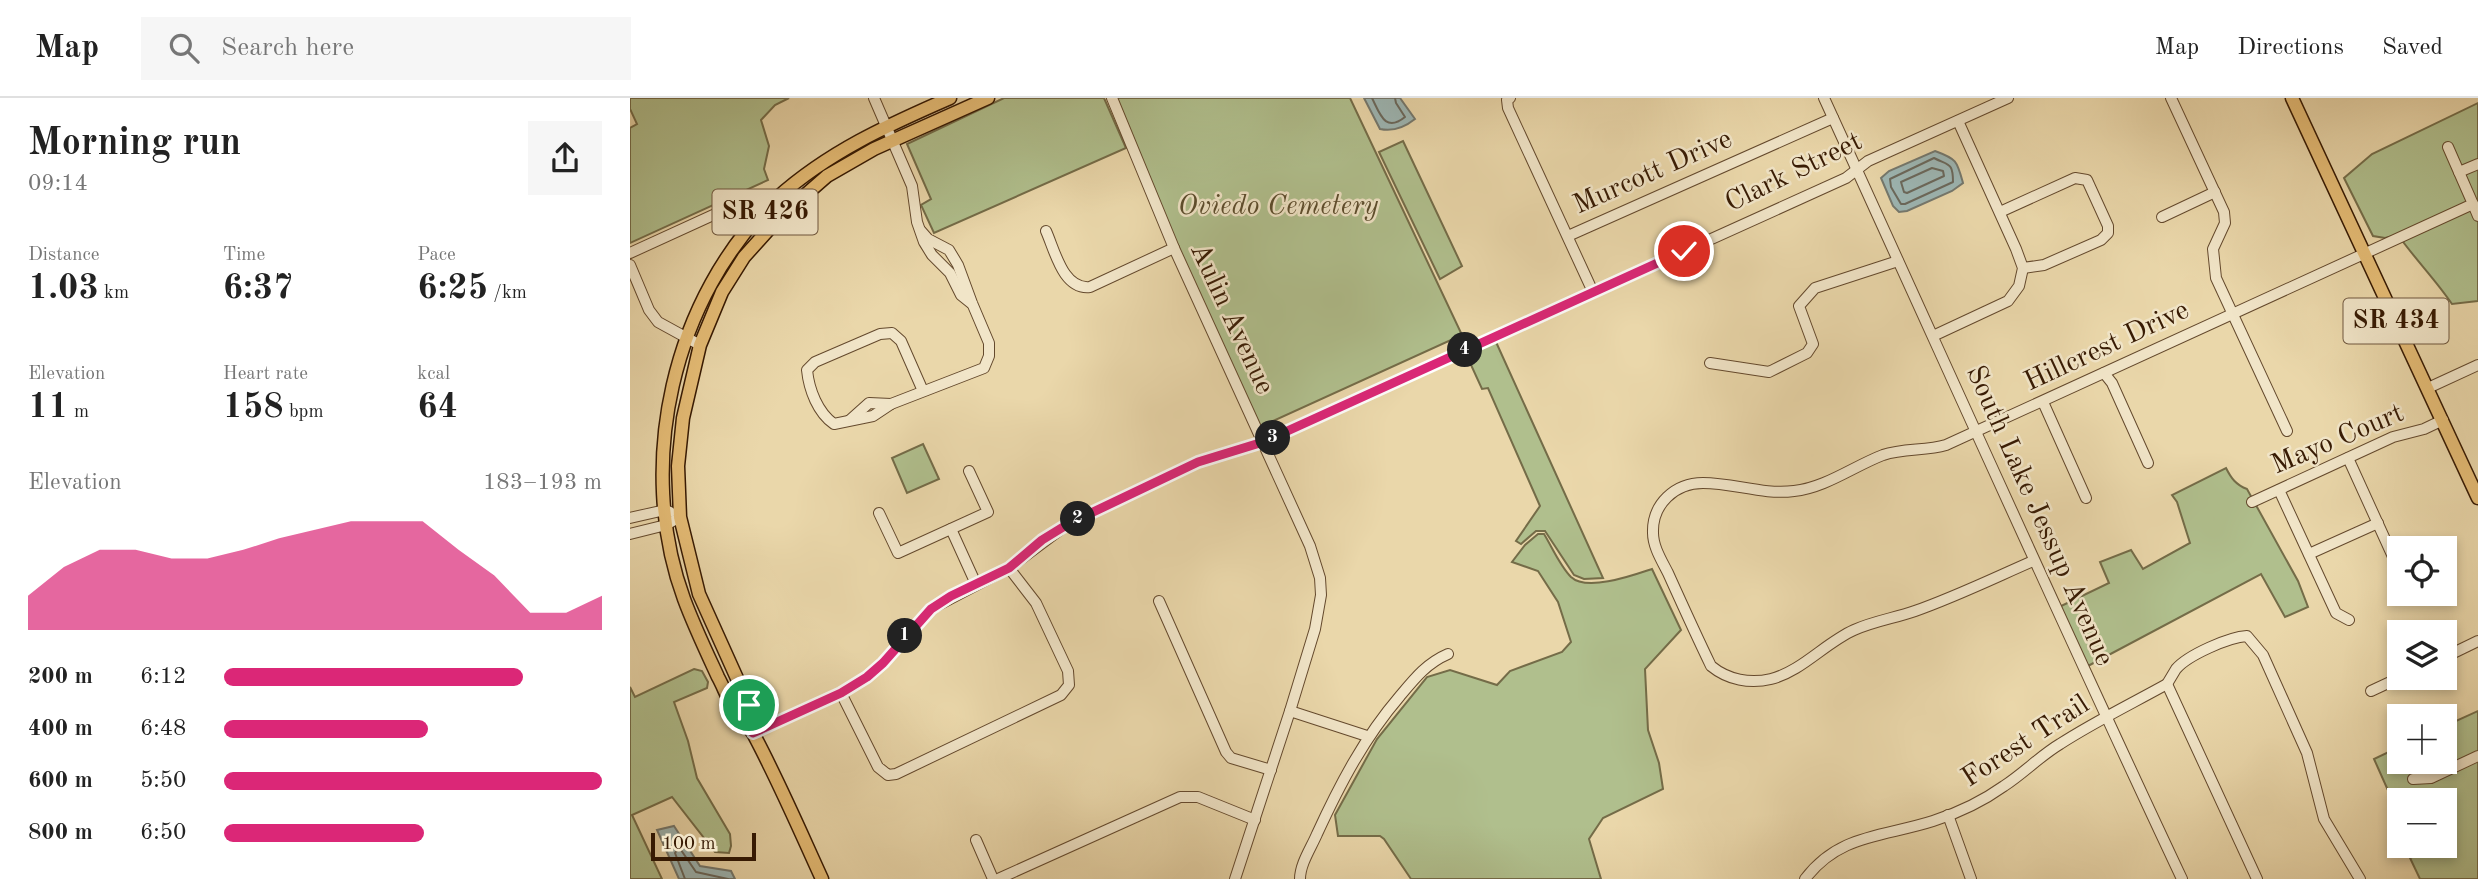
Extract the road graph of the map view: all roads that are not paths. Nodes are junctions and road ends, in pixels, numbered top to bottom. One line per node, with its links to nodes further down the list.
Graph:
1 (874, 98): 12 (street)
2 (950, 98): 12 (main road, SR 426)
3 (988, 98): 13 (main road, SR 426)
4 (1112, 98): 28 (street, Aulin Avenue)
5 (1824, 98): 10 (street, South Lake Jessup Avenue)
6 (2008, 98): 11 (street, Clark Street)
7 (2171, 98): 18 (street)
8 (2292, 98): 31 (main road, SR 434)
9 (1509, 99): 26 (street)
10 (1833, 118): 16 (street, South Lake Jessup Avenue); 26 (street, Murcott Drive)
11 (1958, 121): 16 (street, Clark Street); 21 (street)
12 (887, 125): 13 (street); 41 (main road, SR 426)
13 (893, 140): 24 (street); 42 (main road, SR 426)
14 (2448, 147): 17 (street)
15 (2478, 164): 17 (street)
16 (1857, 170): 33 (street, South Lake Jessup Avenue); 37 (street, Clark Street)
17 (2459, 172): 20 (street)
18 (2215, 192): 23 (street); 39 (street)
19 (746, 201): 30 (street)
20 (2473, 204): 22 (street); 31 (street, Hillcrest Drive)
21 (2000, 212): 36 (street); 36 (street)
22 (2478, 216)
23 (2162, 217)
24 (921, 231): 27 (street); 29 (street)
25 (1046, 231): 28 (street)
26 (1568, 236): 37 (street)
27 (937, 242): 29 (street); 32 (street)
28 (1174, 248): 52 (street, Aulin Avenue)
29 (928, 251): 35 (street)
30 (630, 253)
31 (2365, 254): 39 (street, Hillcrest Drive); 46 (main road, SR 434)
32 (953, 255): 35 (street); 38 (street)
33 (1898, 261): 40 (street, South Lake Jessup Avenue); 43 (street)
34 (630, 265): 41 (street)
35 (943, 265): 38 (street)
36 (2023, 268): 40 (street)
37 (1593, 292): 52 (street, Clark Street)
38 (972, 303): 47 (street)
39 (2232, 314): 45 (street, Hillcrest Drive); 50 (street)
40 (1933, 336): 51 (street, South Lake Jessup Avenue)
41 (687, 339): 42 (street); 60 (main road, SR 426)
42 (699, 345): 62 (main road, SR 426)
43 (1710, 363)
44 (2478, 365): 46 (street)
45 (2104, 373): 48 (street, Hillcrest Drive); 54 (street)
46 (2428, 388): 49 (main road, SR 434)
47 (923, 391): 47 (street)
48 (2043, 402): 51 (street, Hillcrest Drive); 58 (street)
49 (2445, 425): 53 (street, Mayo Court); 57 (main road, SR 434)
50 (2287, 431)
51 (1977, 433): 70 (street, South Lake Jessup Avenue); 70 (street, Hillcrest Drive)
52 (1263, 442): 71 (street, Clark Street); 82 (street, Aulin Avenue)
53 (2348, 458): 56 (street, Mayo Court); 64 (street)
54 (2148, 463)
55 (970, 471): 66 (street)
56 (2278, 489): 59 (street, Mayo Court); 69 (street)
57 (2477, 491)
58 (2086, 498)
59 (2252, 502)
60 (664, 510): 62 (street); 63 (street); 65 (main road, SR 426)
61 (880, 513): 66 (street)
62 (680, 517): 65 (street); 84 (main road, SR 426)
63 (630, 519)
64 (2378, 523): 68 (street); 69 (street)
65 (666, 525): 67 (street); 84 (main road, SR 426)
66 (951, 529): 72 (street)
67 (630, 534)
68 (2387, 543)
69 (2309, 554): 74 (street)
70 (2033, 561): 83 (street, South Lake Jessup Avenue)
71 (1009, 568): 72 (street, Clark Street); 81 (street)
72 (976, 584): 81 (street, Clark Street)
73 (1159, 601): 87 (street)
74 (2349, 620)
75 (2478, 641): 76 (street)
76 (2457, 651)
77 (1448, 654): 85 (street)
78 (2167, 684): 83 (street, Forest Trail); 99 (street); 100 (street, Forest Trail)
79 (2387, 684): 80 (street)
80 (2371, 691)
81 (841, 693): 84 (street, Clark Street)
82 (1290, 712): 85 (street); 87 (street, Aulin Avenue)
83 (2106, 718): 89 (street, Forest Trail); 98 (street, South Lake Jessup Avenue)
84 (753, 733): 92 (main road, SR 426)
85 (1367, 736): 95 (street)
86 (2478, 756): 88 (street)
87 (1271, 770): 90 (street, Aulin Avenue)
88 (2413, 779)
89 (1948, 816): 96 (street, Forest Trail); 97 (street)
90 (1255, 820): 93 (street); 94 (street, Aulin Avenue)
91 (976, 840): 93 (street)
92 (822, 879)
93 (996, 879)
94 (1235, 879)
95 (1300, 879)
96 (1805, 879)
97 (1971, 879)
98 (2182, 879)
99 (2257, 879)
100 (2360, 879)

